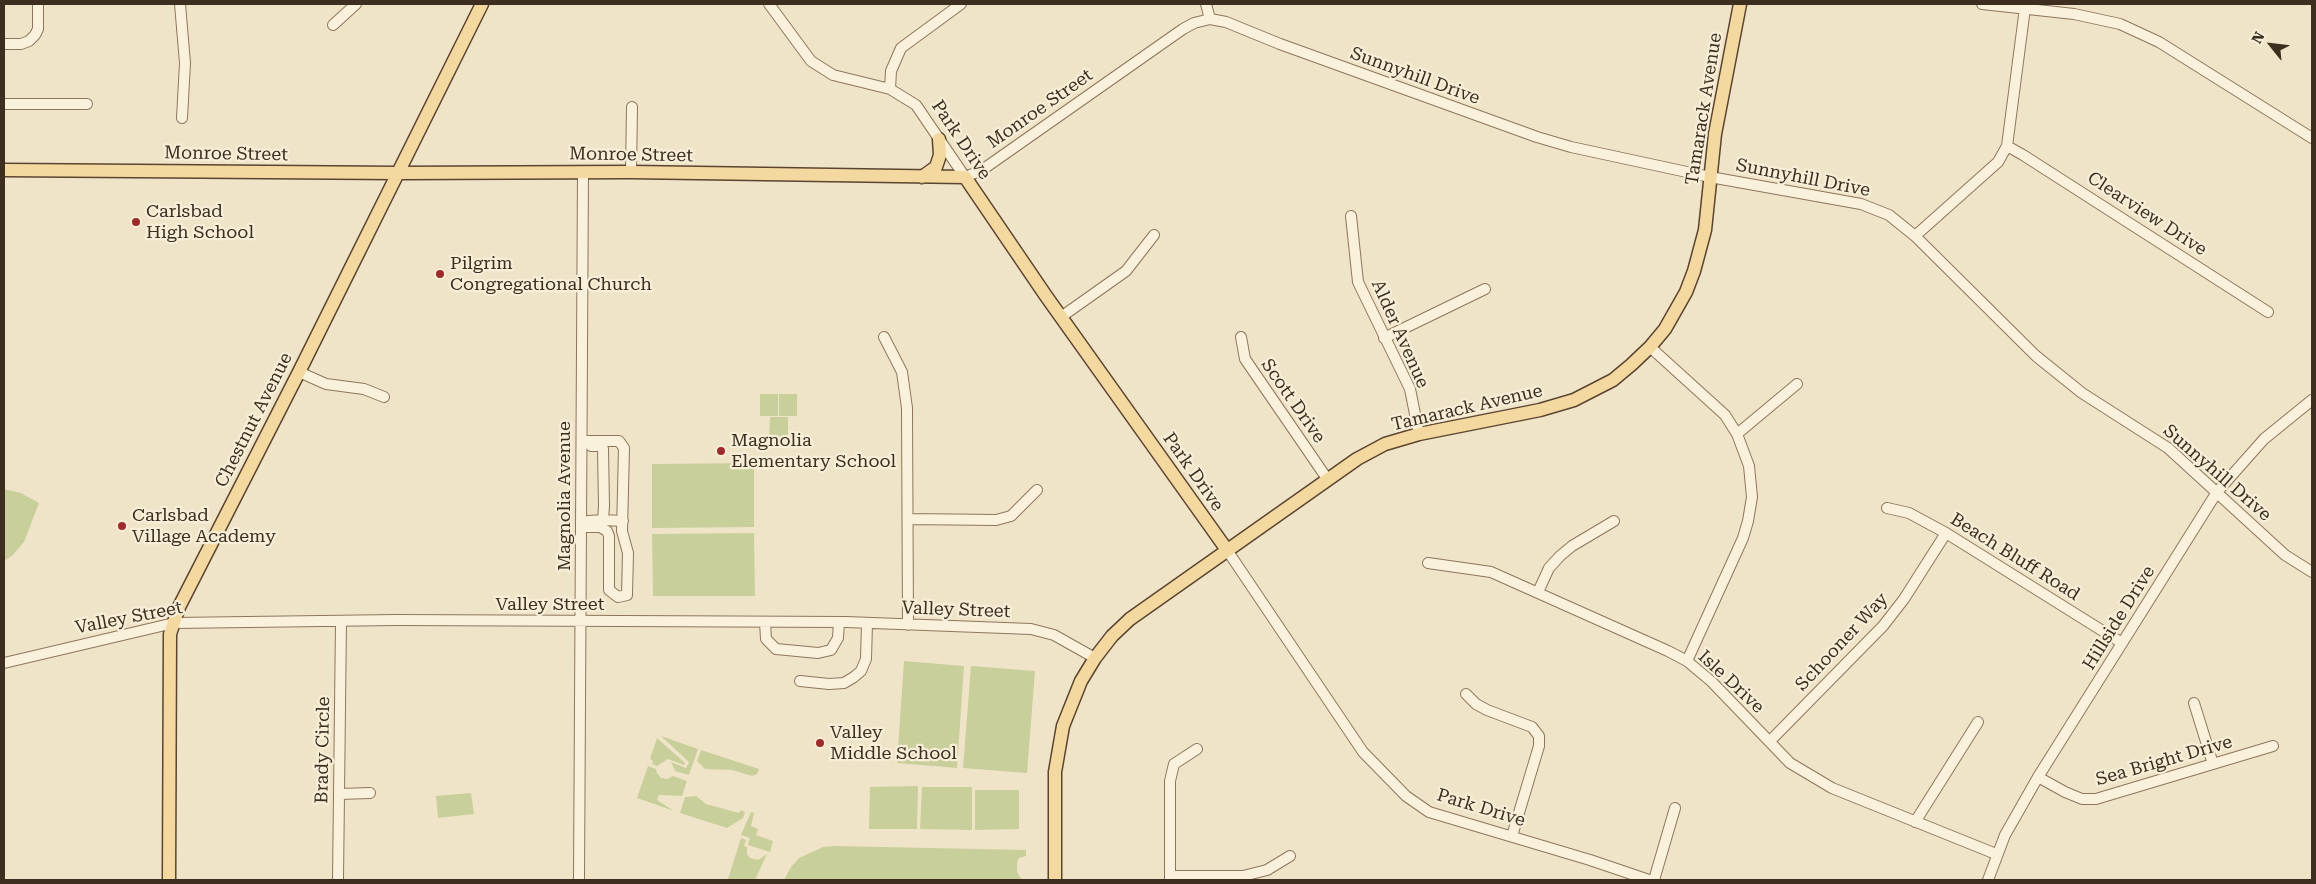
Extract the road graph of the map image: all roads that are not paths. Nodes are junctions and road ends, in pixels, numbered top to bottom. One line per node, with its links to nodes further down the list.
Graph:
1 (38, 4): 13 (street)
2 (180, 4): 18 (street)
3 (356, 4): 12 (street)
4 (482, 4): 25 (main road, Chestnut Avenue)
5 (769, 4): 14 (street, Park Drive)
6 (961, 4): 14 (street)
7 (1206, 4): 11 (street)
8 (1740, 4): 26 (main road, Tamarack Avenue)
9 (1982, 4): 10 (street)
10 (2025, 8): 19 (street); 21 (street)
11 (1210, 20): 26 (street, Sunnyhill Drive); 28 (street, Monroe Street)
12 (333, 25)
13 (4, 44)
14 (890, 89): 20 (street, Park Drive)
15 (4, 104): 16 (street)
16 (87, 104)
17 (632, 107): 24 (street)
18 (182, 118)
19 (2312, 138)
20 (940, 139): 27 (main road); 28 (street, Park Drive)
21 (2006, 146): 31 (street); 33 (street, Clearview Drive)
22 (4, 170): 25 (main road, Monroe Street)
23 (583, 172): 24 (main road, Monroe Street); 25 (main road, Monroe Street); 45 (street, Magnolia Avenue)
24 (631, 172): 27 (main road, Monroe Street)
25 (398, 173): 39 (main road, Chestnut Avenue)
26 (1710, 176): 31 (street, Sunnyhill Drive); 38 (main road, Tamarack Avenue)
27 (922, 177): 28 (main road, Monroe Street)
28 (965, 177): 34 (main road, Park Drive)
29 (1351, 216): 37 (street, Alder Avenue)
30 (1154, 235): 34 (street)
31 (1915, 236): 48 (street, Sunnyhill Drive)
32 (1485, 288): 37 (street)
33 (2268, 312)
34 (1061, 317): 56 (main road, Park Drive)
35 (884, 337): 50 (street)
36 (1241, 337): 46 (street, Scott Drive)
37 (1384, 338): 43 (street, Alder Avenue)
38 (1650, 347): 43 (main road, Tamarack Avenue); 44 (street)
39 (298, 372): 41 (street); 64 (main road, Chestnut Avenue)
40 (1797, 384): 44 (street)
41 (384, 397)
42 (2312, 400): 48 (street, Hillside Drive)
43 (1419, 434): 46 (main road, Tamarack Avenue)
44 (1737, 434): 69 (street)
45 (582, 444): 51 (street); 52 (street); 54 (street, Magnolia Avenue)
46 (1328, 480): 56 (main road, Tamarack Avenue)
47 (1037, 490): 50 (street)
48 (2218, 492): 58 (street, Sunnyhill Drive); 67 (street, Hillside Drive)
49 (1887, 508): 55 (street, Beach Bluff Road)
50 (909, 519): 66 (street)
51 (603, 520): 52 (street); 54 (street)
52 (623, 521): 54 (street)
53 (1614, 521): 59 (street)
54 (582, 524): 61 (street, Magnolia Avenue)
55 (1946, 533): 67 (street, Beach Bluff Road); 75 (street, Schooner Way)
56 (1227, 550): 68 (main road, Tamarack Avenue); 84 (street, Park Drive)
57 (1428, 563): 59 (street, Isle Drive)
58 (2312, 572)
59 (1538, 592): 69 (street, Isle Drive)
60 (341, 621): 61 (street, Valley Street); 64 (street, Valley Street); 81 (street, Brady Circle)
61 (581, 621): 62 (street, Valley Street); 90 (street, Magnolia Avenue)
62 (765, 622): 63 (street, Valley Street); 63 (street)
63 (839, 622): 65 (street, Valley Street)
64 (174, 623): 70 (street, Valley Street); 88 (main road, Chestnut Avenue)
65 (867, 623): 66 (street, Valley Street); 71 (street)
66 (908, 624): 68 (street, Valley Street)
67 (2122, 643): 79 (street, Hillside Drive)
68 (1095, 658): 91 (main road, Tamarack Avenue)
69 (1687, 661): 75 (street, Isle Drive)
70 (4, 663)
71 (800, 681)
72 (1466, 694): 84 (street)
73 (2194, 703): 78 (street)
74 (1978, 722): 83 (street)
75 (1770, 741): 83 (street, Isle Drive)
76 (2273, 746): 78 (street, Sea Bright Drive)
77 (1197, 750): 87 (street)
78 (2212, 764): 79 (street, Sea Bright Drive)
79 (2038, 777): 85 (street, Hillside Drive)
80 (370, 793): 81 (street)
81 (339, 794): 89 (street, Brady Circle)
82 (1676, 808): 93 (street)
83 (1915, 822): 85 (street, Isle Drive)
84 (1512, 836): 92 (street, Park Drive)
85 (1996, 854): 94 (street, Hillside Drive)
86 (1290, 856): 87 (street)
87 (1170, 878)
88 (169, 880)
89 (338, 880)
90 (579, 880)
91 (1055, 880)
92 (1649, 880)
93 (1654, 880)
94 (1988, 880)

